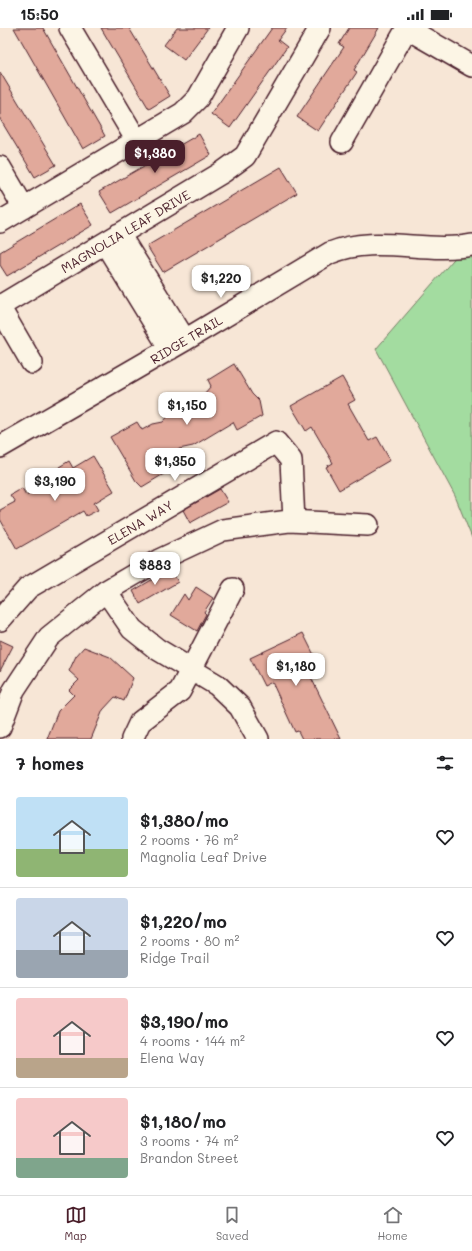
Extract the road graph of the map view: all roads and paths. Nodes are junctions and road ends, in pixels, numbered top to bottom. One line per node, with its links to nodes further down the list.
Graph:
1 (70, 28): 6 (street)
2 (238, 28): 6 (street)
3 (320, 28): 11 (street, MAGNOLIA LEAF DRIVE)
4 (406, 28): 5 (street); 7 (street)
5 (472, 66)
6 (136, 141): 9 (street)
7 (342, 142)
8 (0, 167): 9 (street)
9 (24, 208): 10 (street)
10 (0, 222)
11 (112, 238): 13 (street, MAGNOLIA LEAF DRIVE); 14 (street)
12 (472, 245): 14 (street, RIDGE TRAIL)
13 (0, 307): 15 (street)
14 (177, 345): 16 (street, RIDGE TRAIL)
15 (32, 363)
16 (0, 447)
17 (294, 521): 18 (street); 20 (street); 21 (street, ELENA WAY)
18 (368, 525)
19 (233, 589): 22 (street)
20 (106, 591): 22 (street); 23 (street)
21 (0, 620)
22 (190, 669): 24 (street); 25 (street)
23 (0, 727)
24 (132, 739)
25 (258, 739)

